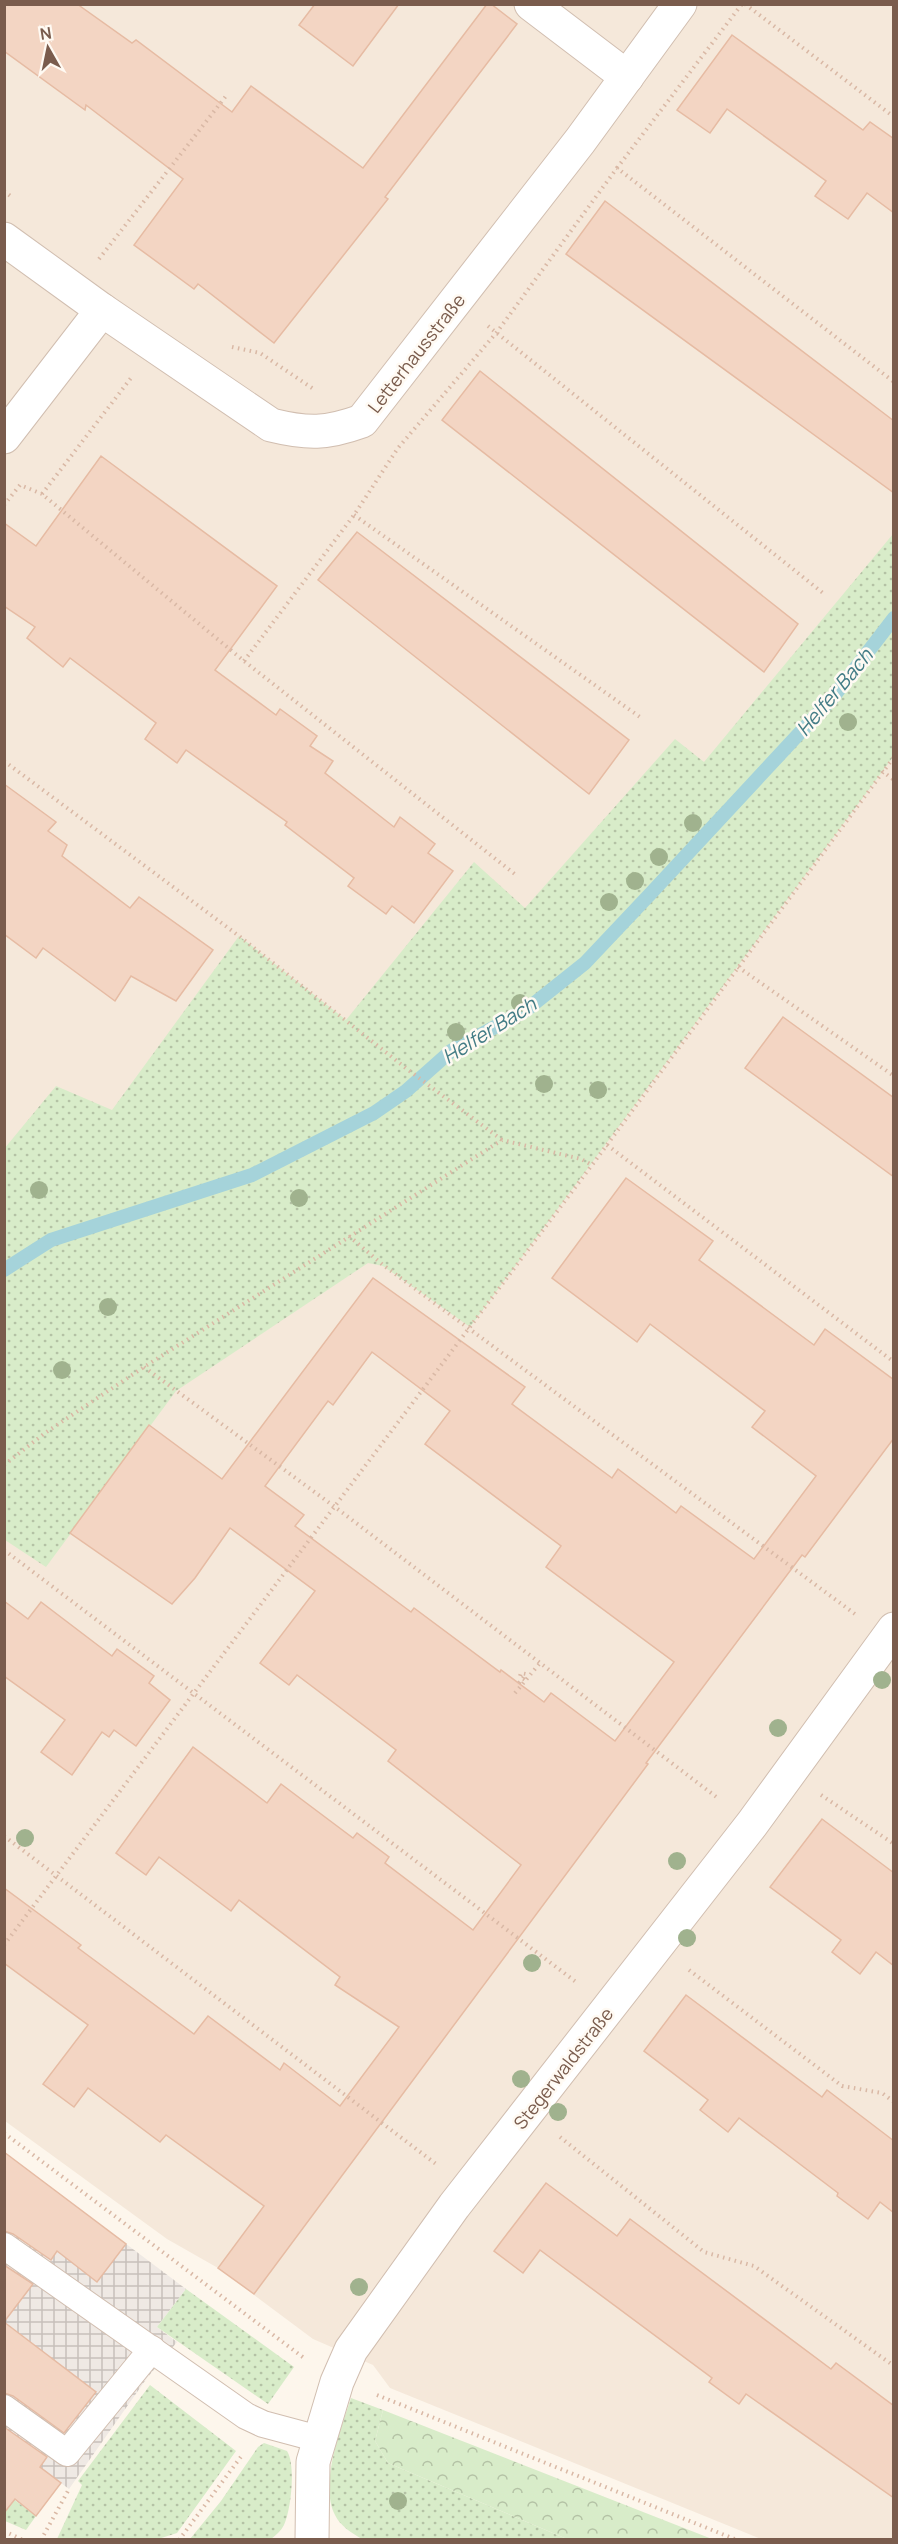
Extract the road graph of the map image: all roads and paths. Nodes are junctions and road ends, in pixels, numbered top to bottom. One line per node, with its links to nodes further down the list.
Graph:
1 (531, 4): 4 (street)
2 (680, 4): 4 (street, Letterhausstraße)
3 (744, 4): 6 (path); 7 (path)
4 (627, 76): 17 (street, Letterhausstraße)
5 (226, 96): 11 (path)
6 (894, 117)
7 (617, 168): 13 (path); 16 (path)
8 (4, 191): 9 (path)
9 (14, 198)
10 (4, 239): 12 (street, Letterhausstraße)
11 (95, 264)
12 (102, 310): 15 (street, Letterhausstraße); 18 (street)
13 (497, 332): 19 (path); 23 (path)
14 (226, 345): 17 (path)
15 (156, 346): 17 (street, Letterhausstraße); 20 (path)
16 (894, 382)
17 (362, 421): 19 (path)
18 (4, 437)
19 (398, 448): 22 (path)
20 (42, 494): 21 (path); 24 (path)
21 (4, 505)
22 (354, 515): 24 (path); 25 (path)
23 (822, 593)
24 (244, 661): 30 (path)
25 (640, 717)
26 (894, 756): 28 (path)
27 (4, 761): 33 (path)
28 (882, 771): 29 (path); 31 (path)
29 (894, 780)
30 (516, 874)
31 (738, 967): 32 (path); 34 (path)
32 (894, 1076)
33 (502, 1140): 35 (path); 36 (path)
34 (607, 1145): 35 (path); 38 (path)
35 (592, 1165): 37 (path)
36 (349, 1236): 37 (path); 39 (path)
37 (470, 1328): 41 (path); 43 (path)
38 (894, 1362)
39 (144, 1367): 40 (path); 41 (path)
40 (4, 1465)
41 (334, 1507): 44 (path); 48 (path)
42 (4, 1550): 48 (path)
43 (890, 1633): 50 (street, Stegerwaldstraße)
44 (540, 1663): 45 (path); 50 (path)
45 (525, 1680): 46 (path); 47 (path)
46 (519, 1683)
47 (515, 1693)
48 (194, 1694): 53 (path); 56 (path)
49 (813, 1790): 52 (path)
50 (752, 1824): 56 (street, Stegerwaldstraße)
51 (4, 1836): 53 (path)
52 (894, 1844)
53 (57, 1875): 54 (path); 60 (path)
54 (4, 1945)
55 (684, 1966): 57 (path)
56 (610, 2008): 60 (street, Stegerwaldstraße)
57 (894, 2102)
58 (4, 2133): 63 (path)
59 (557, 2135): 64 (path)
60 (468, 2188): 67 (street, Stegerwaldstraße)
61 (4, 2246): 62 (lane)
62 (152, 2349): 67 (lane); 68 (lane)
63 (309, 2364)
64 (894, 2366)
65 (373, 2393): 73 (path)
66 (4, 2408): 68 (lane)
67 (319, 2439): 72 (street, Stegerwaldstraße)
68 (67, 2452): 71 (path)
69 (4, 2531): 70 (path)
70 (23, 2540)
71 (41, 2540)
72 (312, 2540)
73 (737, 2540)

